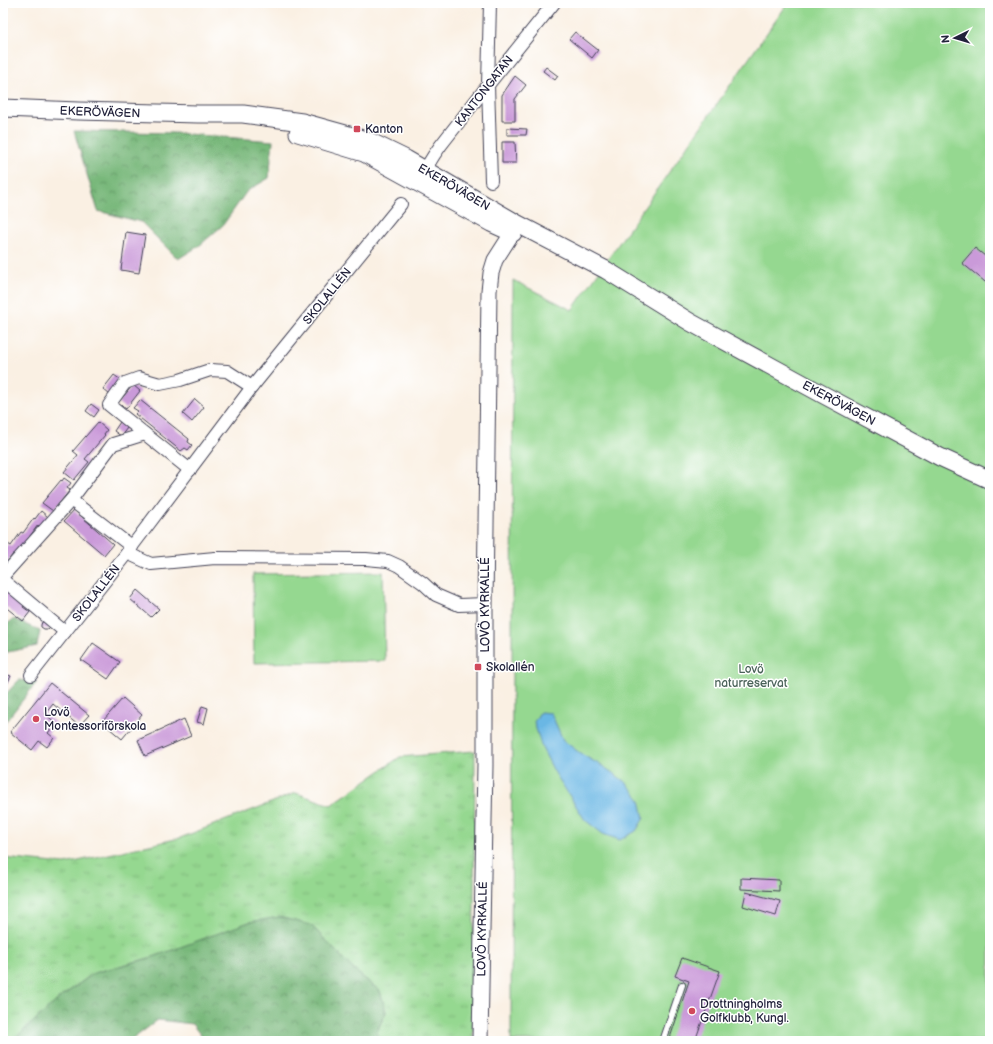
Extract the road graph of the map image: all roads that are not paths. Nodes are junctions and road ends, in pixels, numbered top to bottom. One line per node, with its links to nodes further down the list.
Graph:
1 (490, 3): 3 (street)
2 (554, 3): 3 (street, KANTONGATAN)
3 (488, 85): 5 (street, KANTONGATAN); 6 (street)
4 (3, 108): 5 (main road, EKERÖVÄGEN)
5 (421, 176): 8 (main road, EKERÖVÄGEN)
6 (491, 181)
7 (401, 204): 9 (street, SKOLALLÉN)
8 (515, 229): 12 (main road, EKERÖVÄGEN); 17 (street, LOVÖ KYRKALLÉ)
9 (252, 387): 10 (street); 11 (street, SKOLALLÉN)
10 (145, 434): 11 (street); 13 (street)
11 (190, 470): 14 (street, SKOLALLÉN)
12 (990, 480)
13 (71, 500): 14 (street, SKOLALLÉN); 15 (street)
14 (129, 550): 17 (street, SKOLALLÉN); 18 (street, SKOLALLÉN)
15 (3, 576)
16 (3, 580): 18 (street, SKOLALLÉN)
17 (485, 604): 21 (street, LOVÖ KYRKALLÉ)
18 (65, 632): 19 (street, SKOLALLÉN)
19 (31, 675)
20 (682, 985): 22 (lane)
21 (480, 1041)
22 (663, 1041)

